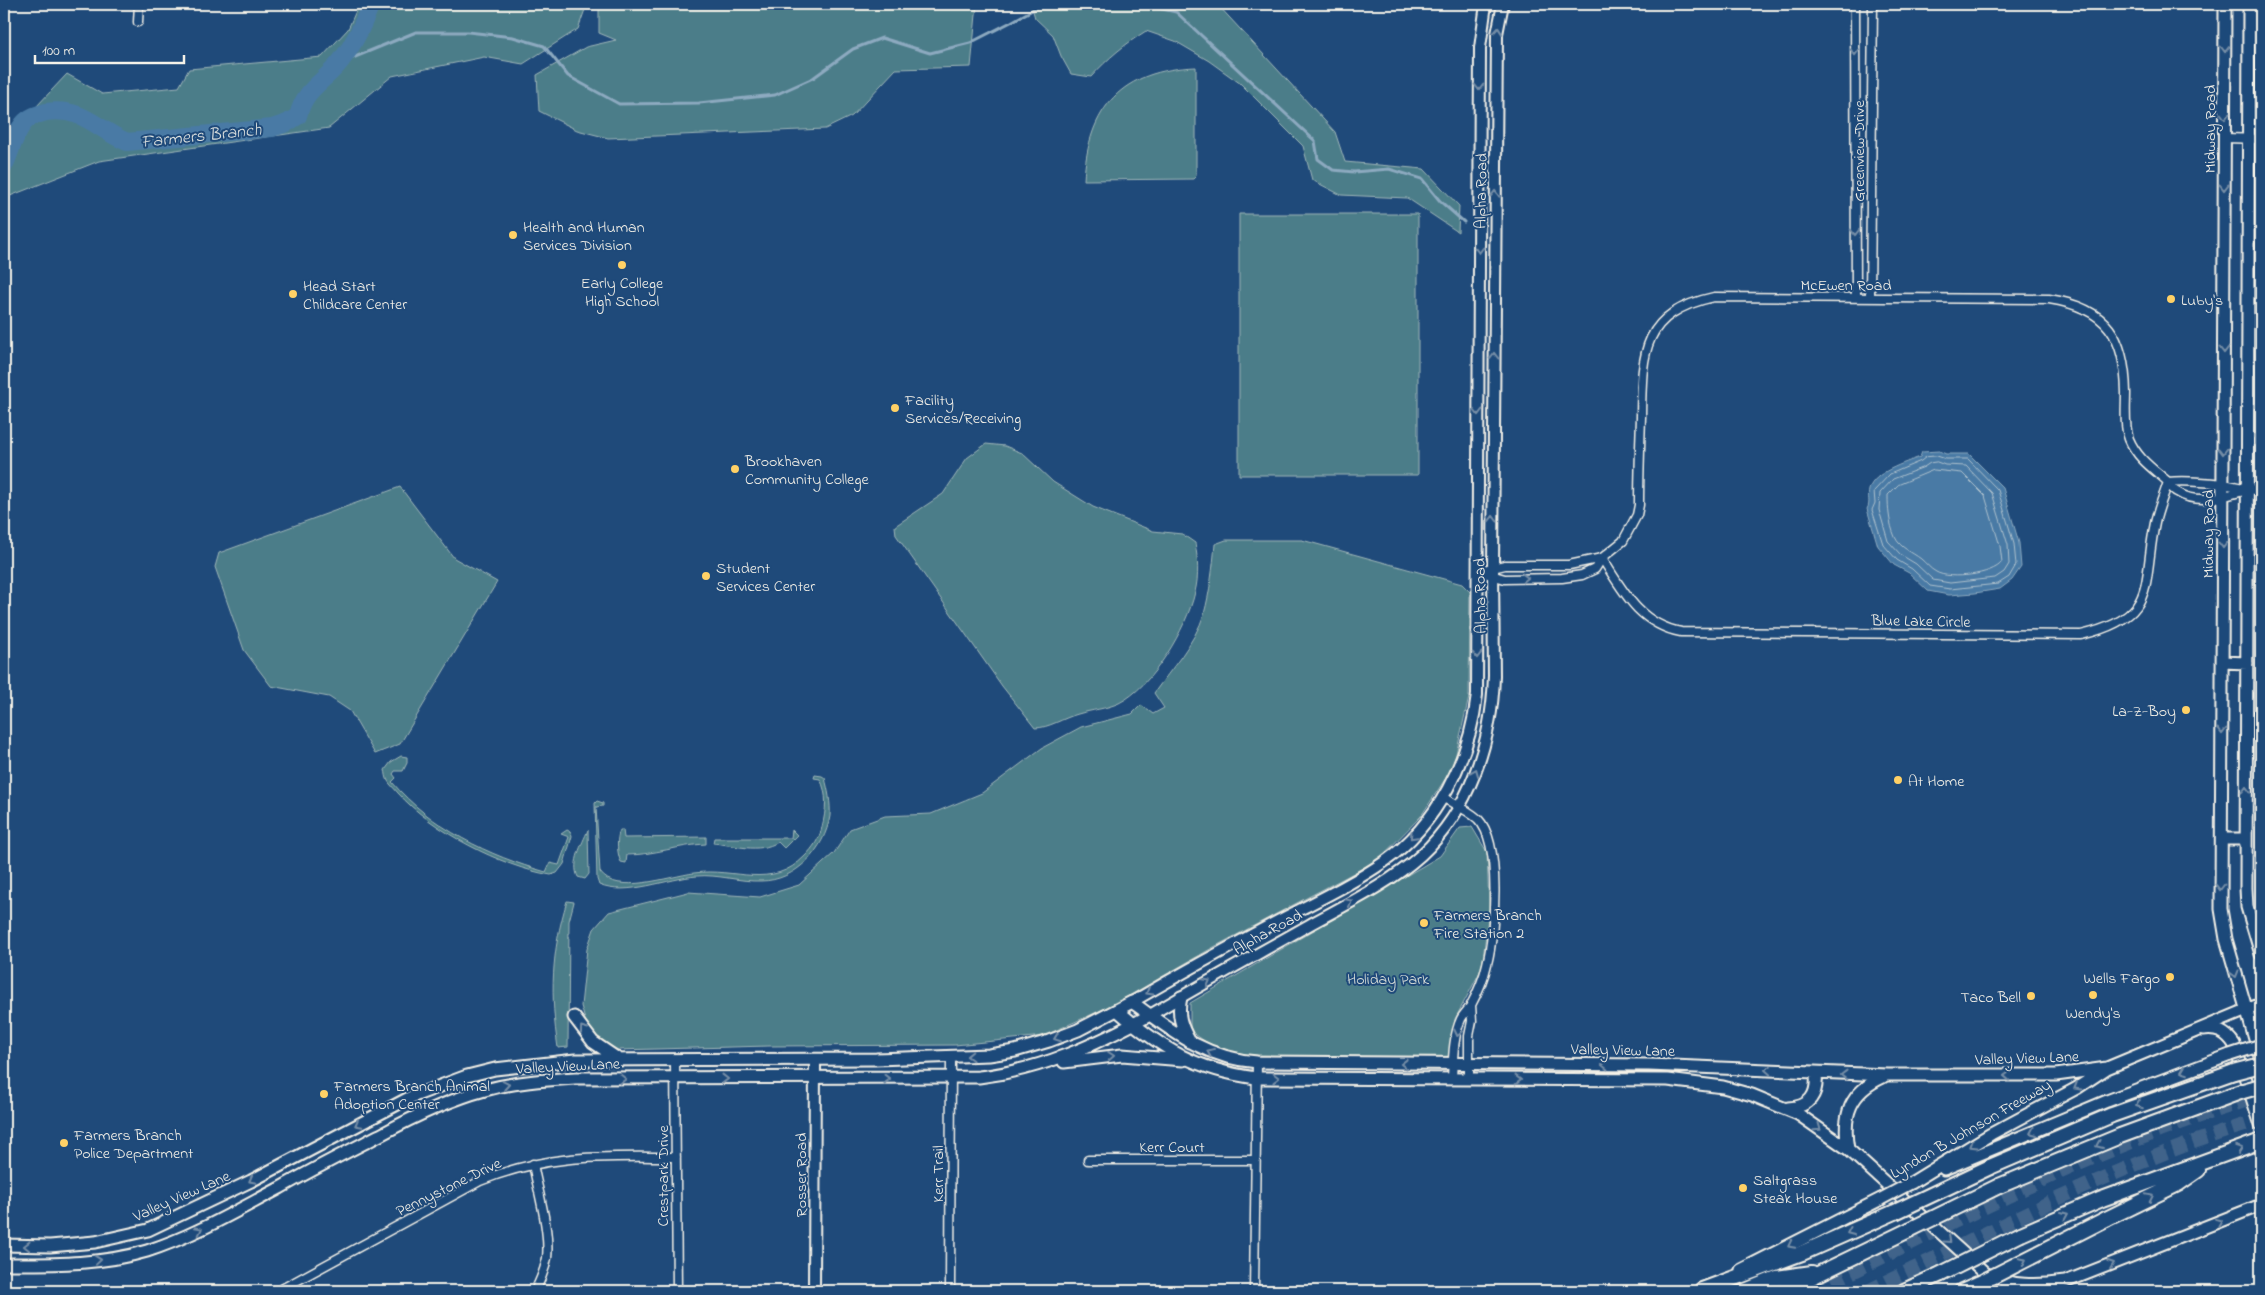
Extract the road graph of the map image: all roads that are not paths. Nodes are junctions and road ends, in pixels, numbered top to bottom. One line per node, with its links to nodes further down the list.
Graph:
1 (139, 4): 10 (street)
2 (1486, 4): 26 (street, Alpha Road, one-way to 26)
3 (1502, 4): 27 (street, Alpha Road, one-way to 3)
4 (1855, 4): 8 (street, Greenview Drive)
5 (1873, 4): 9 (street, Greenview Drive)
6 (2225, 4): 13 (main road, Midway Road, one-way to 13)
7 (2249, 4): 14 (main road)
8 (1855, 16): 9 (street); 11 (street, Greenview Drive, one-way to 11)
9 (1873, 16): 12 (street, Greenview Drive)
10 (138, 22)
11 (1855, 72): 12 (street); 16 (street, Greenview Drive)
12 (1872, 72): 17 (street, Greenview Drive)
13 (2225, 138): 14 (street); 21 (main road, Midway Road, one-way to 21)
14 (2248, 138): 15 (street); 22 (main road)
15 (2261, 138)
16 (1855, 156): 17 (street); 18 (street, Greenview Drive, one-way to 18)
17 (1871, 156): 19 (street, Greenview Drive)
18 (1856, 298): 19 (street, McEwen Road); 25 (street, McEwen Road)
19 (1870, 298): 20 (street, McEwen Road)
20 (2168, 482): 21 (street, McEwen Road); 24 (street, McEwen Road); 25 (street, Blue Lake Circle)
21 (2223, 484): 22 (street, McEwen Road); 24 (main road, Midway Road)
22 (2247, 490): 23 (street, McEwen Road); 24 (street, McEwen Road); 29 (main road)
23 (2261, 490)
24 (2223, 496): 28 (main road, Midway Road, one-way to 28)
25 (1602, 558): 27 (street, McEwen Road); 27 (street, McEwen Road, one-way to 25)
26 (1477, 571): 27 (street, McEwen Road); 30 (street, Alpha Road, one-way to 30)
27 (1493, 571): 31 (street, Alpha Road, one-way to 27)
28 (2222, 662): 29 (main road); 32 (main road, Midway Road, one-way to 32)
29 (2247, 663): 33 (main road, one-way to 29)
30 (1442, 797): 31 (street); 36 (street, Alpha Road, one-way to 36)
31 (1459, 807): 35 (street, Alpha Road, one-way to 31); 38 (street)
32 (2222, 839): 33 (main road); 39 (main road, Midway Road, one-way to 39)
33 (2246, 839): 34 (main road)
34 (2261, 954)
35 (1181, 997): 41 (street, Alpha Road); 45 (main road)
36 (1132, 1002): 40 (main road, Valley View Lane); 41 (main road, Valley View Lane)
37 (2261, 1004): 39 (main road, Lyndon B Johnson Freeway)
38 (1471, 1005): 56 (street, one-way to 56); 57 (street)
39 (2246, 1009): 44 (main road, Lyndon B Johnson Freeway); 51 (main road, Midway Road)
40 (1117, 1010): 43 (main road, Valley View Lane); 47 (main road, Valley View Lane, one-way to 47)
41 (1150, 1015): 43 (main road, Valley View Lane); 45 (main road, Valley View Lane)
42 (574, 1017): 48 (main road, one-way to 42)
43 (1133, 1024): 52 (main road, Valley View Lane); 54 (main road, Valley View Lane)
44 (2195, 1030): 59 (main road, Lyndon B Johnson Freeway); 71 (main road)
45 (1190, 1042): 53 (main road, Valley View Lane, one-way to 45)
46 (2261, 1045): 81 (main road, one-way to 81, bridge)
47 (951, 1057): 50 (main road, Valley View Lane); 62 (street, Kerr Trail)
48 (620, 1060): 49 (main road, Valley View Lane); 74 (main road, Valley View Lane, one-way to 74)
49 (675, 1060): 50 (main road, Valley View Lane); 64 (street, Crestpark Drive)
50 (815, 1060): 65 (street, Rosser Road)
51 (2261, 1060)
52 (1194, 1062): 54 (main road, one-way to 52); 63 (main road, Valley View Lane)
53 (1257, 1062): 56 (main road, Valley View Lane, one-way to 53); 63 (street)
54 (1045, 1063): 62 (main road, Valley View Lane)
55 (2261, 1064): 98 (highway, one-way to 98, bridge)
56 (1453, 1065): 57 (main road, Valley View Lane); 66 (street)
57 (1468, 1065): 58 (main road, Valley View Lane, one-way to 57); 67 (street)
58 (1679, 1066): 60 (main road, Valley View Lane, one-way to 58); 68 (main road)
59 (2107, 1068): 61 (main road, Valley View Lane, one-way to 61); 81 (main road, Lyndon B Johnson Freeway, one-way to 81)
60 (1816, 1074): 61 (main road, Valley View Lane, one-way to 60); 70 (main road)
61 (1887, 1075): 73 (main road)
62 (952, 1078): 65 (main road, Valley View Lane, one-way to 62); 96 (street, Kerr Trail)
63 (1256, 1078): 66 (main road, Valley View Lane, one-way to 66); 78 (street)
64 (676, 1079): 65 (main road, Valley View Lane, one-way to 65); 75 (street, Crestpark Drive); 80 (main road, Valley View Lane, one-way to 64)
65 (815, 1079): 95 (street, Rosser Road)
66 (1452, 1079): 67 (main road, Valley View Lane)
67 (1469, 1079): 68 (main road, Valley View Lane, one-way to 68)
68 (1679, 1081): 70 (main road, Valley View Lane)
69 (2261, 1086): 90 (highway, one-way to 90, bridge)
70 (1788, 1108): 73 (main road, Valley View Lane, one-way to 73)
71 (2261, 1126)
72 (2260, 1141): 76 (highway, one-way to 72)
73 (1848, 1149): 82 (main road, Valley View Lane)
74 (295, 1157): 80 (main road); 84 (main road, Valley View Lane, one-way to 84)
75 (676, 1157): 79 (street, Pennystone Drive); 94 (street, Crestpark Drive)
76 (2218, 1157): 101 (highway, one-way to 76, bridge); 102 (highway, one-way to 76, bridge)
77 (1088, 1160): 78 (street, Kerr Court)
78 (1256, 1160): 97 (street)
79 (533, 1164): 92 (street, Pennystone Drive); 93 (street)
80 (303, 1175): 87 (main road, Valley View Lane, one-way to 80)
81 (1910, 1183): 98 (main road, Lyndon B Johnson Freeway, one-way to 98, bridge)
82 (1898, 1196): 91 (main road, Lyndon B Johnson Freeway, one-way to 91)
83 (2261, 1205): 91 (main road, Lyndon B Johnson Freeway, one-way to 83)
84 (148, 1230): 86 (main road, Valley View Lane); 87 (main road)
85 (4, 1245): 86 (main road, Valley View Lane, one-way to 85)
86 (50, 1246): 89 (main road)
87 (154, 1248): 89 (main road, Valley View Lane, one-way to 87)
88 (4, 1264): 89 (main road, Valley View Lane)
89 (50, 1264)
90 (1825, 1271): 99 (highway); 100 (highway)
91 (2065, 1282): 103 (main road, Lyndon B Johnson Freeway)
92 (278, 1291)
93 (535, 1291)
94 (677, 1291)
95 (814, 1291)
96 (950, 1291)
97 (1254, 1291)
98 (1701, 1291)
99 (1745, 1291)
100 (1783, 1291)
101 (1904, 1291)
102 (1962, 1291)
103 (2046, 1291)

